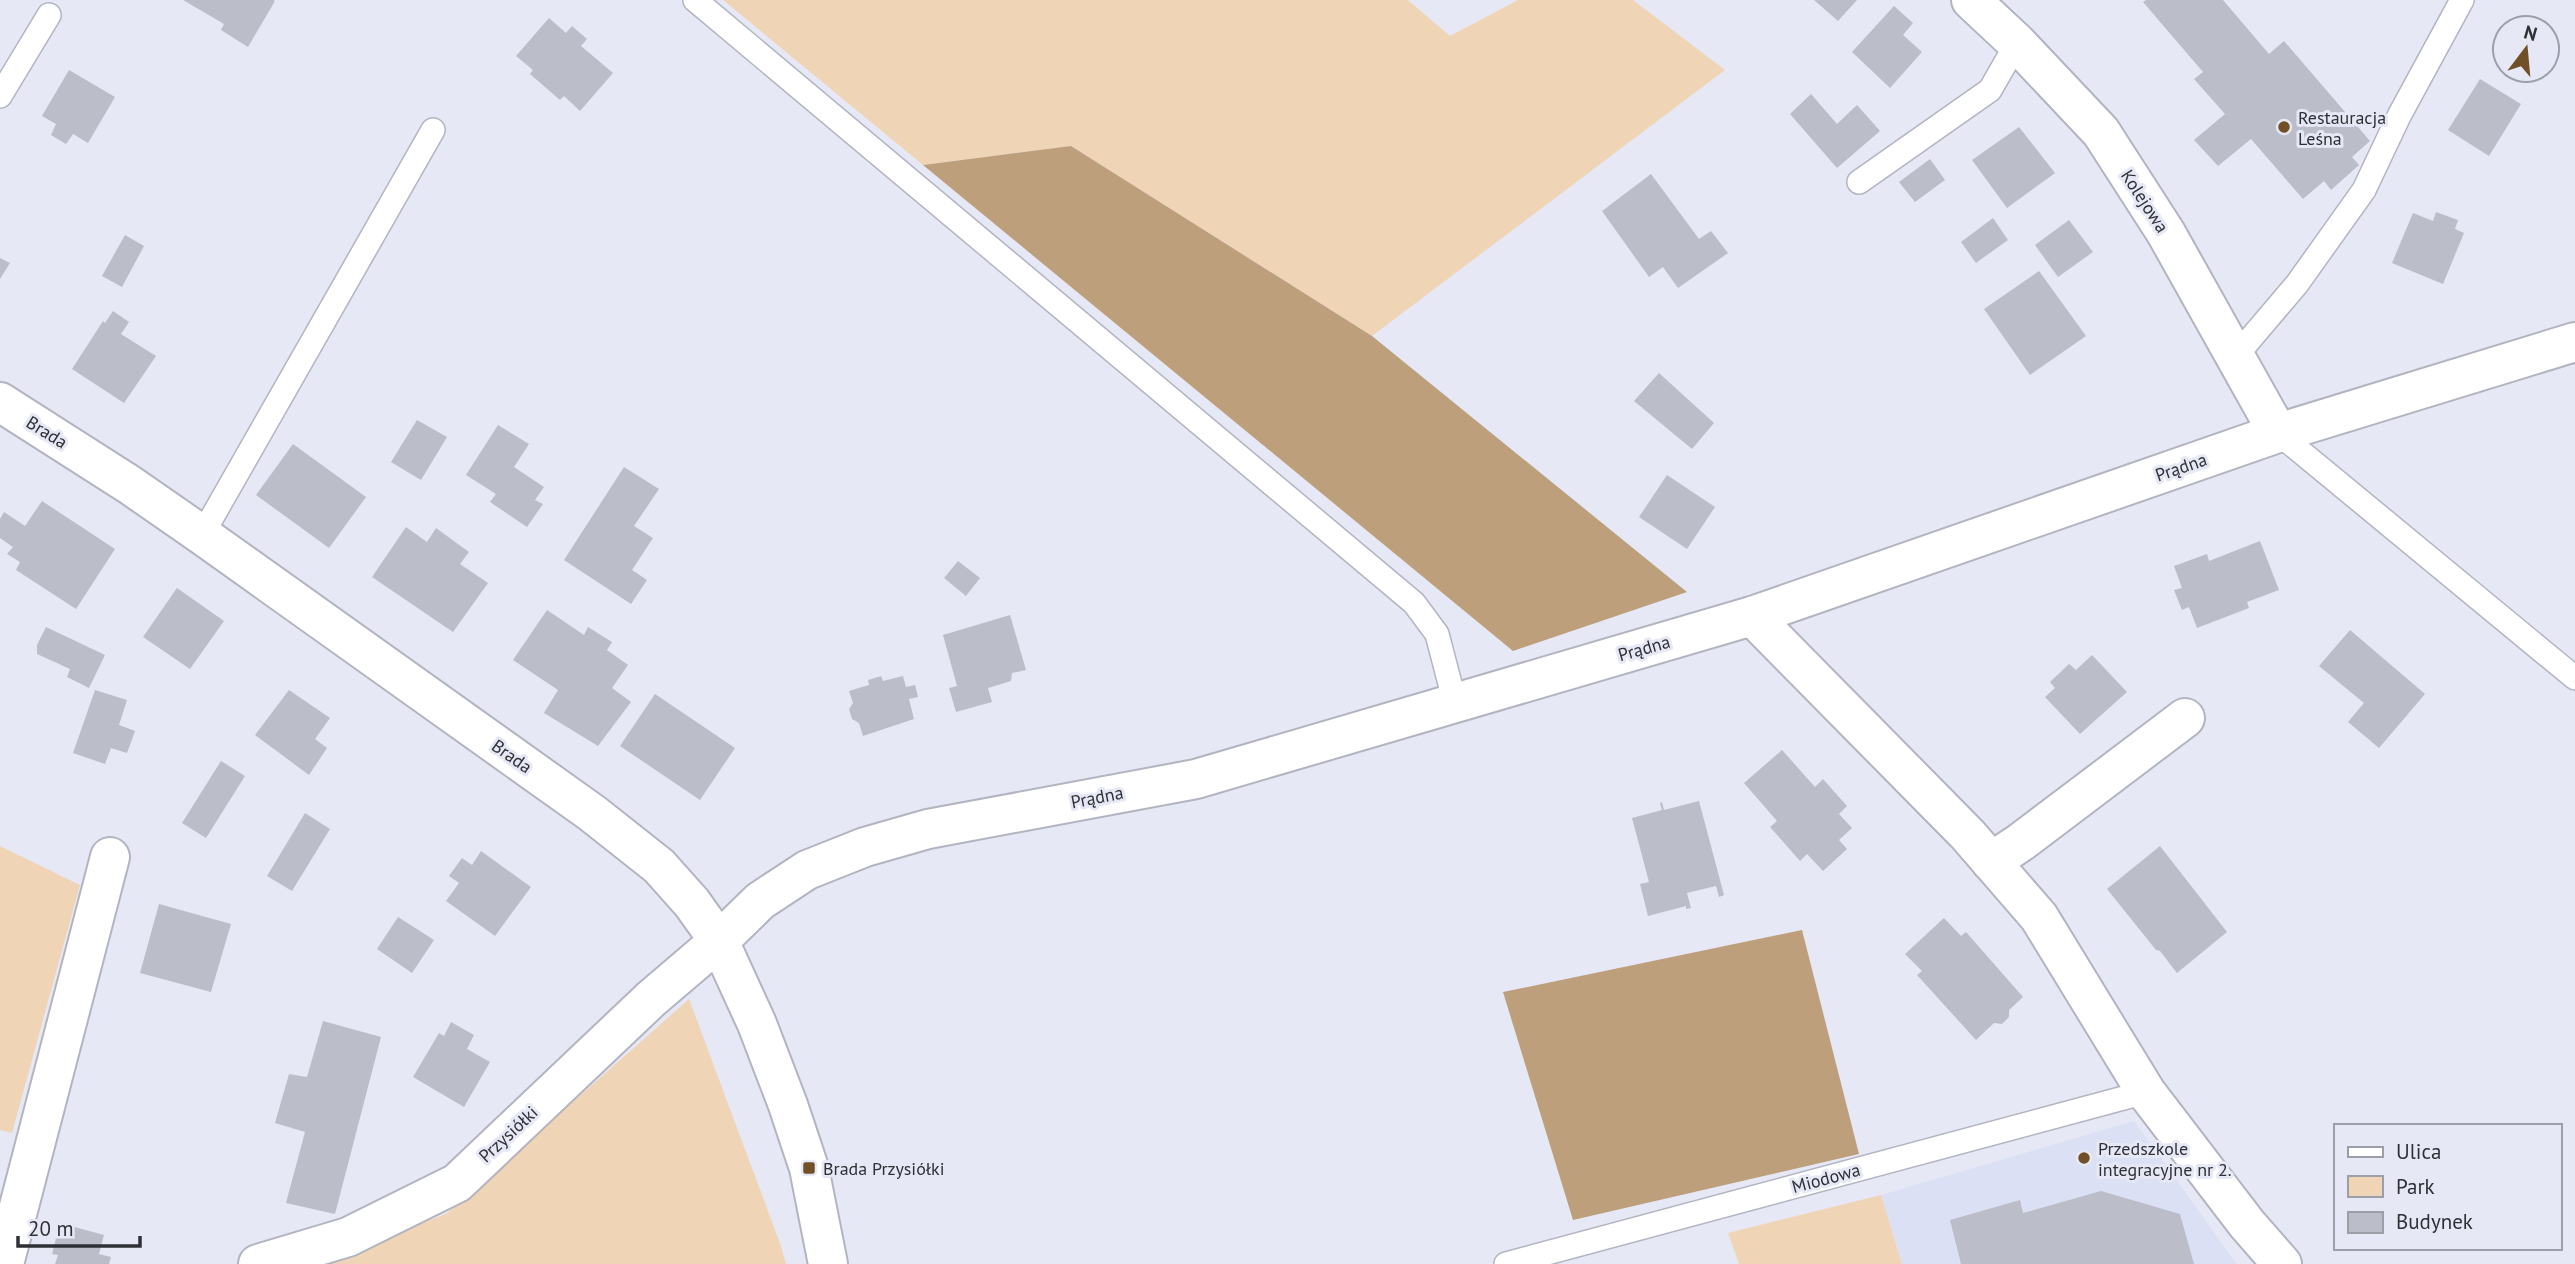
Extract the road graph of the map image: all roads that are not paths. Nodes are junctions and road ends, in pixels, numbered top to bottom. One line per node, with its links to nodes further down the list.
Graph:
1 (695, 0): 16 (lane)
2 (1971, 0): 5 (street, Kolejowa)
3 (2462, 0): 10 (lane)
4 (49, 15): 6 (lane)
5 (2017, 43): 8 (lane); 10 (street, Kolejowa)
6 (0, 96)
7 (433, 131): 13 (lane)
8 (1859, 181)
9 (2575, 342): 12 (street, Prądna)
10 (2235, 357): 12 (street, Kolejowa)
11 (0, 402): 13 (street, Brada)
12 (2277, 433): 14 (street, Prądna); 15 (lane)
13 (202, 535): 20 (street, Brada)
14 (1752, 616): 16 (street, Prądna); 19 (street)
15 (2575, 678)
16 (1455, 703): 20 (street, Prądna)
17 (2185, 718): 19 (street)
18 (110, 857): 22 (street)
19 (1991, 862): 21 (street)
20 (719, 941): 23 (street, Przysiółki); 24 (street, Brada)
21 (2146, 1092): 25 (lane, Miodowa); 26 (street)
22 (4, 1264)
23 (258, 1264)
24 (828, 1264)
25 (1506, 1264)
26 (2281, 1264)

